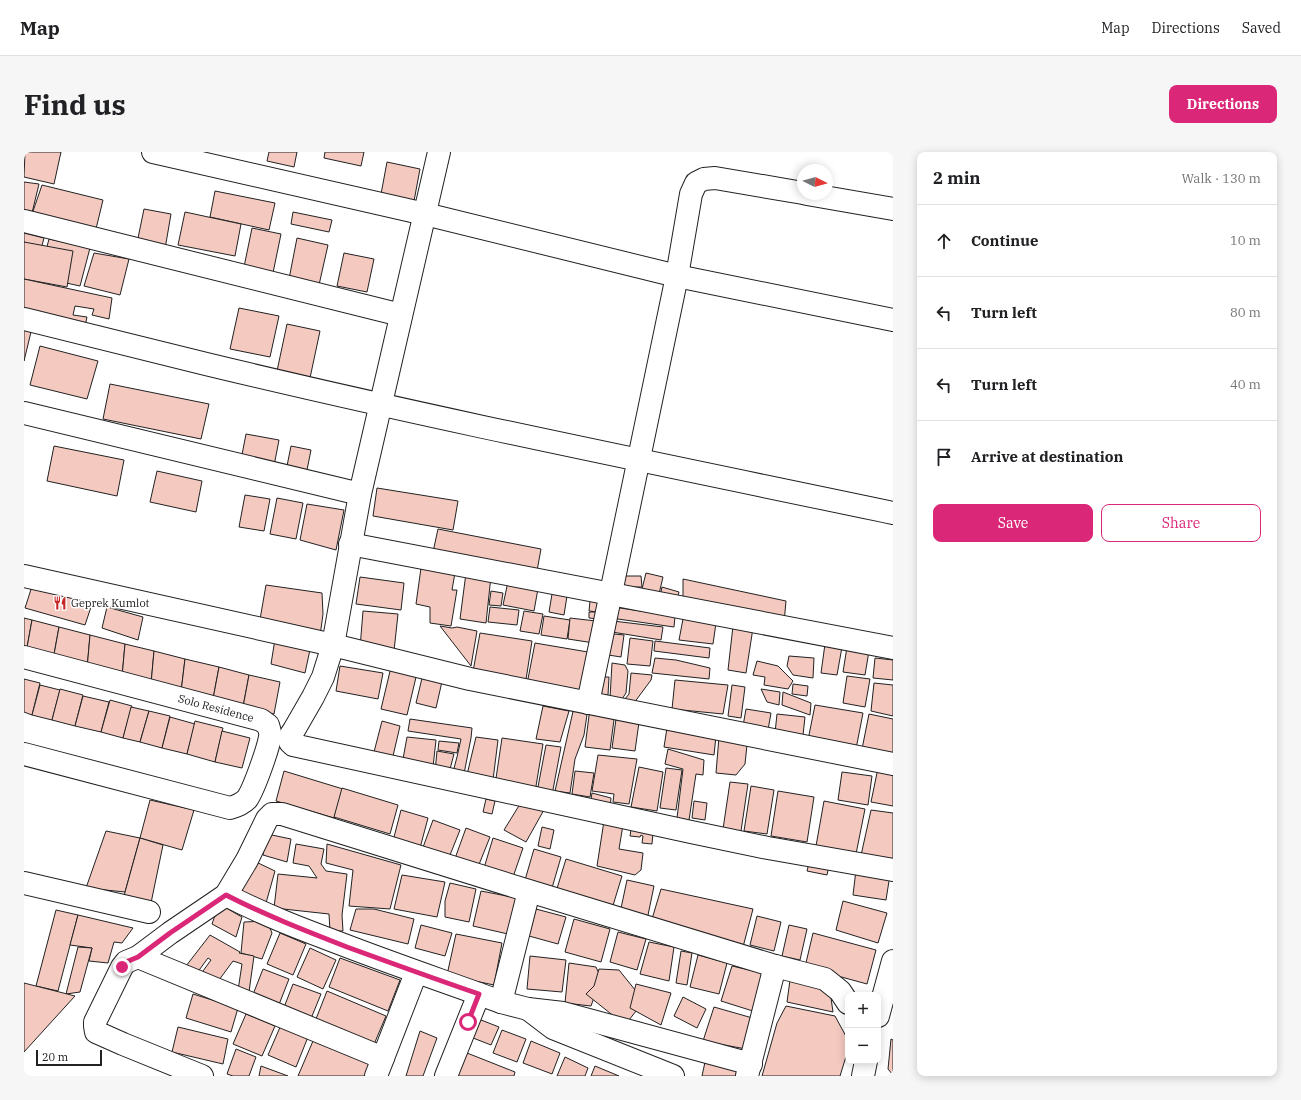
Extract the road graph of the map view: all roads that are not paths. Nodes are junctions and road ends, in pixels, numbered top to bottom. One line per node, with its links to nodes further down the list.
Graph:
1 (154, 152): 6 (street)
2 (439, 152): 6 (street)
3 (797, 192): 8 (street)
4 (833, 199): 5 (street)
5 (893, 209)
6 (425, 214): 8 (street); 9 (street)
7 (24, 221): 9 (street)
8 (677, 276): 11 (street); 14 (street)
9 (401, 315): 12 (street)
10 (24, 319): 12 (street)
11 (893, 320)
12 (381, 404): 14 (street); 15 (street)
13 (24, 413): 15 (street)
14 (639, 460): 16 (street); 19 (street)
15 (360, 494): 17 (street)
16 (893, 513)
17 (350, 544): 19 (street); 20 (street)
18 (24, 576): 20 (street)
19 (611, 593): 21 (street); 23 (street)
20 (333, 645): 23 (street); 26 (street)
21 (893, 648)
22 (24, 657): 24 (street, Solo Residence)
23 (588, 703): 25 (street)
24 (24, 754)
25 (893, 764)
26 (893, 870)
27 (24, 883): 30 (street)
28 (529, 891): 29 (street); 33 (street); 37 (street)
29 (226, 895): 31 (street); 34 (street)
30 (150, 912)
31 (138, 957): 40 (street); 42 (street)
32 (893, 961): 38 (street)
33 (775, 966): 36 (street); 41 (street)
34 (416, 973): 35 (street); 40 (street)
35 (479, 994): 37 (street); 43 (street)
36 (845, 998)
37 (501, 1002): 39 (street)
38 (881, 1005)
39 (528, 1009): 41 (street); 44 (street)
40 (380, 1067)
41 (749, 1070)
42 (202, 1076)
43 (446, 1076)
44 (674, 1076)

